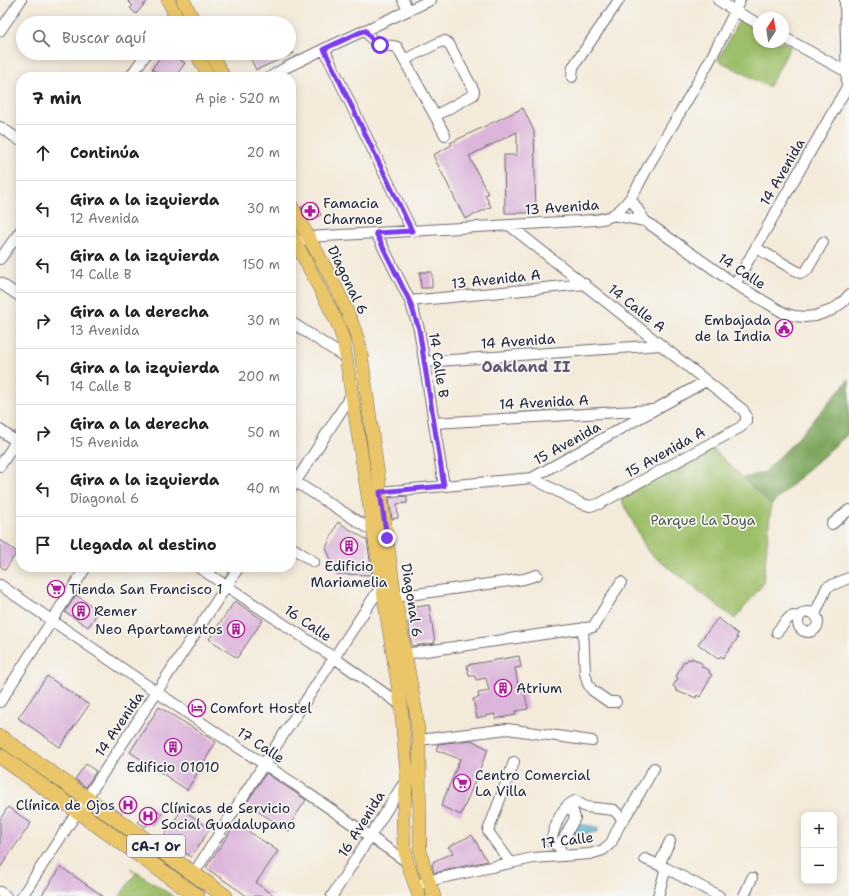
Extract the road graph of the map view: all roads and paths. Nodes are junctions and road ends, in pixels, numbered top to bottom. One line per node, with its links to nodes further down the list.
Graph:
1 (22, 0): 16 (street)
2 (168, 0): 12 (main road)
3 (183, 0): 13 (main road)
4 (403, 0): 10 (street)
5 (431, 0): 10 (street)
6 (619, 0): 28 (street)
7 (718, 0): 11 (street)
8 (740, 0): 11 (street, 13 Avenida)
9 (845, 0): 27 (street, 14 Avenida)
10 (408, 10): 15 (street)
11 (735, 11): 14 (street); 33 (street, 13 Avenida)
12 (173, 16)
13 (191, 16)
14 (753, 21)
15 (365, 30): 18 (street); 22 (street)
16 (0, 31)
17 (789, 40): 27 (street)
18 (324, 49): 26 (street); 38 (street)
19 (141, 60): 23 (street)
20 (200, 60): 24 (main road)
21 (215, 60): 25 (main road)
22 (404, 60): 29 (street); 29 (street)
23 (133, 72)
24 (206, 72)
25 (221, 72)
26 (278, 72)
27 (848, 72): 45 (street, 14 Avenida)
28 (572, 77)
29 (435, 116): 31 (street)
30 (0, 127): 32 (street)
31 (445, 135)
32 (16, 138)
33 (631, 199): 35 (street, 13 Avenida); 36 (street, 14 Calle)
34 (296, 214): 41 (main road, Diagonal 6)
35 (613, 215): 36 (street, 14 Calle); 37 (street, 13 Avenida)
36 (645, 222): 49 (street, 14 Calle)
37 (509, 225): 38 (street, 13 Avenida); 48 (street, 14 Calle A)
38 (412, 231): 39 (street, 13 Avenida)
39 (376, 233): 41 (street, 13 Avenida); 52 (street, 14 Calle B)
40 (16, 237): 46 (street)
41 (308, 237): 42 (street, 13 Avenida); 70 (main road, Diagonal 6)
42 (296, 241)
43 (823, 242): 45 (street)
44 (296, 247): 55 (main road, Diagonal 6)
45 (756, 248): 49 (street, 14 Avenida)
46 (0, 259)
47 (0, 283): 50 (street)
48 (585, 284): 52 (street, 13 Avenida A); 54 (street, 14 Calle A)
49 (735, 284): 51 (street, 14 Calle)
50 (16, 294)
51 (849, 295)
52 (410, 302): 56 (street, 14 Calle B)
53 (296, 325): 55 (street)
54 (661, 345): 56 (street, 14 Avenida); 57 (street, 14 Calle A)
55 (346, 358): 58 (main road, Diagonal 6)
56 (424, 362): 61 (street, 14 Calle B)
57 (706, 381): 59 (street, 15 Avenida); 60 (street, 14 Calle A)
58 (352, 394): 66 (street); 73 (main road, Diagonal 6)
59 (655, 409): 61 (street, 14 Avenida A); 67 (street, 15 Avenida)
60 (746, 415): 67 (street, 15 Avenida A)
61 (434, 423): 69 (street, 14 Calle B)
62 (0, 430): 63 (street)
63 (16, 438)
64 (16, 444): 65 (street)
65 (0, 466)
66 (296, 478)
67 (532, 478): 69 (street, 15 Avenida)
68 (296, 486): 73 (street)
69 (444, 486): 70 (street, 15 Avenida)
70 (380, 492): 85 (main road, Diagonal 6)
71 (849, 510): 72 (street)
72 (832, 524)
73 (373, 531): 83 (main road, Diagonal 6)
74 (296, 550): 75 (street)
75 (314, 562)
76 (83, 572): 88 (street)
77 (205, 572): 84 (street, 16 Calle)
78 (236, 572): 84 (street, 14 Avenida)
79 (537, 575): 85 (street)
80 (849, 578): 86 (street)
81 (621, 582): 89 (street)
82 (0, 585): 88 (street, 17 Calle)
83 (382, 585): 92 (street); 96 (main road, Diagonal 6)
84 (226, 586): 92 (street, 16 Calle); 93 (street, 14 Avenida)
85 (395, 597): 91 (main road, Diagonal 6)
86 (814, 614): 87 (street); 87 (street)
87 (799, 618): 90 (street)
88 (52, 620): 93 (street, 17 Calle); 94 (street)
89 (588, 628): 91 (street); 95 (street)
90 (777, 632)
91 (405, 654): 98 (main road, Diagonal 6)
92 (333, 657): 96 (street, 16 Calle); 102 (street)
93 (157, 692): 102 (street, 17 Calle); 105 (street, 14 Avenida)
94 (0, 702)
95 (616, 702)
96 (401, 705): 104 (main road, Diagonal 6)
97 (0, 737): 105 (highway, CA-1 Or)
98 (419, 740): 99 (street); 104 (main road, Diagonal 6)
99 (592, 741)
100 (0, 756): 107 (highway, CA-1 Or)
101 (514, 762): 115 (street)
102 (264, 764): 109 (street, 17 Calle); 117 (street)
103 (654, 768): 108 (street, 17 Calle)
104 (413, 776): 109 (street, 16 Avenida); 114 (main road, Diagonal 6); 119 (main road, Diagonal 6)
105 (86, 797): 107 (street, 14 Avenida); 117 (highway, CA-1 Or)
106 (566, 807): 108 (street); 111 (street); 111 (street)
107 (77, 810): 122 (highway, CA-1 Or); 124 (street, 14 Avenida)
108 (624, 820): 112 (street, 17 Calle)
109 (370, 836): 114 (street, 17 Calle); 126 (street, 16 Avenida)
110 (670, 841): 116 (street)
111 (558, 846): 112 (street)
112 (564, 856): 115 (street, 17 Calle)
113 (645, 859): 116 (street)
114 (407, 862): 120 (main road, Diagonal 6)
115 (511, 863): 119 (street, 17 Calle)
116 (662, 866): 128 (street); 129 (street)
117 (194, 873): 125 (highway, CA-1 Or)
118 (752, 878): 130 (street)
119 (429, 881): 120 (street, 17 Calle); 127 (main road, Diagonal 6)
120 (417, 891)
121 (0, 892): 123 (street)
122 (187, 893)
123 (6, 896)
124 (22, 896)
125 (225, 896)
126 (332, 896)
127 (434, 896)
128 (658, 896)
129 (719, 896)
130 (744, 896)

